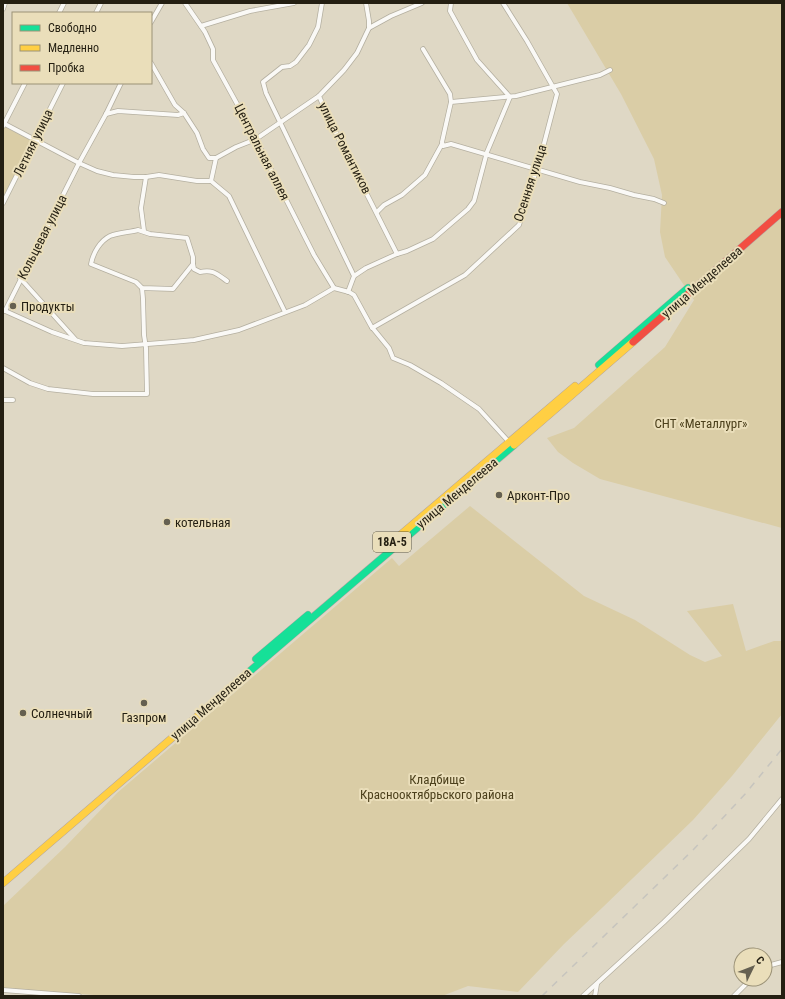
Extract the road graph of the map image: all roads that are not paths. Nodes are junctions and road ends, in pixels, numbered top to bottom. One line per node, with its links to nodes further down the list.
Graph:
1 (6, 3): 12 (street)
2 (64, 3): 13 (street)
3 (101, 3): 14 (street)
4 (162, 3): 15 (street)
5 (185, 3): 16 (street, Центральная аллея)
6 (294, 3): 16 (street)
7 (322, 3): 30 (street)
8 (366, 3): 17 (street)
9 (422, 3): 17 (street)
10 (451, 3): 26 (street)
11 (503, 3): 24 (street, Осенняя улица)
12 (3, 9)
13 (60, 12)
14 (96, 12)
15 (152, 20)
16 (201, 26): 33 (street, Центральная аллея)
17 (368, 28): 25 (street, улица Романтиков)
18 (423, 49): 27 (street)
19 (152, 65): 28 (street)
20 (610, 70): 24 (street)
21 (24, 84): 31 (street)
22 (62, 84): 32 (street, Летняя улица)
23 (121, 84): 29 (street, Кольцевая улица)
24 (552, 86): 26 (street); 38 (street, Осенняя улица)
25 (319, 96): 30 (street); 44 (street, улица Романтиков)
26 (510, 97): 27 (street); 35 (street)
27 (451, 102): 34 (street, улица Романтиков)
28 (184, 113): 29 (street); 36 (street)
29 (106, 114): 37 (street, Кольцевая улица)
30 (280, 122): 33 (street); 49 (street)
31 (3, 124): 32 (street)
32 (34, 139): 37 (street); 41 (street, Летняя улица)
33 (256, 139): 36 (street); 53 (street, Центральная аллея)
34 (442, 144): 35 (street); 44 (street, улица Романтиков)
35 (486, 155): 38 (street); 47 (street)
36 (216, 158): 40 (street)
37 (79, 163): 39 (street); 50 (street, Кольцевая улица)
38 (536, 170): 42 (street); 57 (street, Осенняя улица)
39 (146, 177): 40 (street); 46 (street)
40 (211, 181): 56 (street)
41 (3, 203)
42 (664, 203)
43 (782, 206): 63 (highway, улица Менделеева / 18А-5)
44 (377, 212): 47 (street, улица Романтиков)
45 (782, 212): 66 (highway, улица Менделеева / 18А-5)
46 (144, 231): 48 (street); 52 (street)
47 (397, 254): 49 (street)
48 (193, 264): 51 (street); 52 (street)
49 (354, 276): 54 (street)
50 (20, 278): 55 (street, Кольцевая улица); 58 (street)
51 (227, 281)
52 (142, 288): 59 (street)
53 (334, 288): 54 (street); 56 (street, Кольцевая улица)
54 (348, 292): 57 (street)
55 (4, 310): 58 (street, Кольцевая улица)
56 (285, 312): 59 (street, Кольцевая улица)
57 (372, 328): 63 (street)
58 (75, 340): 59 (street, Кольцевая улица)
59 (145, 344): 60 (street)
60 (3, 368)
61 (3, 400): 62 (street)
62 (13, 400)
63 (509, 442): 65 (highway, улица Менделеева / 18А-5)
64 (782, 799): 67 (street)
65 (3, 877)
66 (3, 883)
67 (597, 984): 71 (street); 72 (street)
68 (744, 987): 73 (street)
69 (3, 990): 70 (street)
70 (79, 996)
71 (583, 996)
72 (595, 996)
73 (734, 996)

